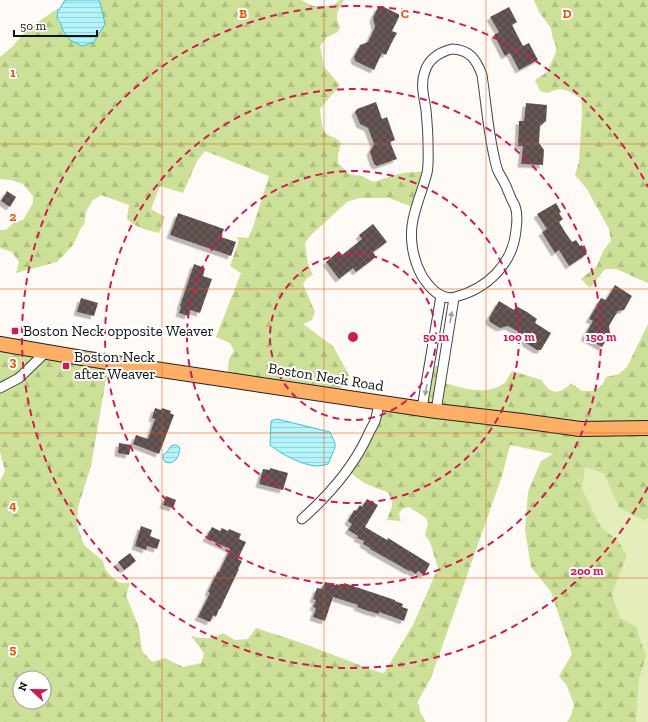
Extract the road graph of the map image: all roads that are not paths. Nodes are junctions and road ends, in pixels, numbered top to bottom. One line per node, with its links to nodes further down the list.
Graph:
1 (441, 296): 2 (street); 2 (street); 5 (street)
2 (454, 298): 6 (street, one-way to 2)
3 (0, 344): 4 (main road, Boston Neck Road)
4 (47, 351): 7 (street); 8 (main road, Boston Neck Road)
5 (430, 365): 6 (street); 9 (street, one-way to 9)
6 (443, 366): 10 (street)
7 (0, 388)
8 (379, 403): 9 (main road, Boston Neck Road); 12 (street)
9 (422, 408): 10 (main road, Boston Neck Road)
10 (436, 411): 11 (main road, Boston Neck Road)
11 (648, 428)
12 (302, 519)

